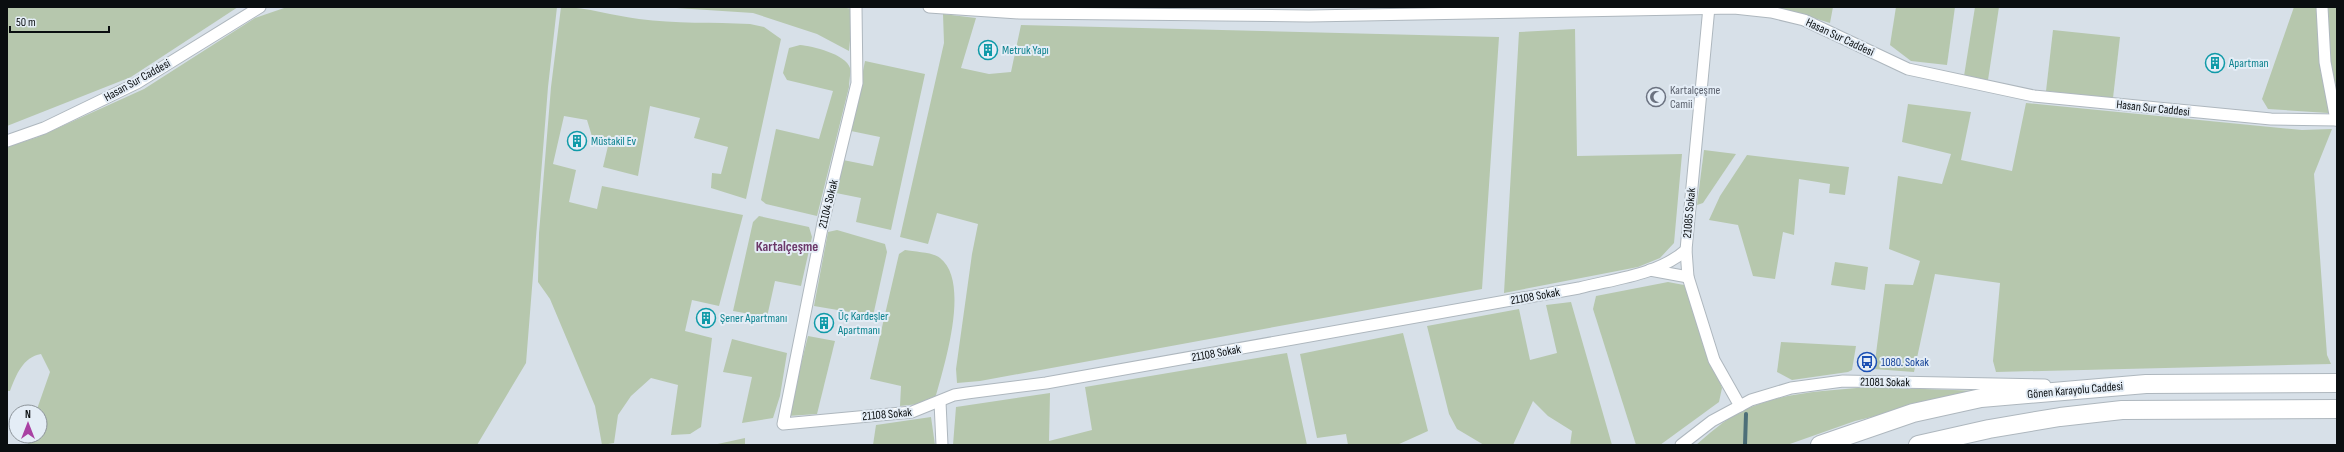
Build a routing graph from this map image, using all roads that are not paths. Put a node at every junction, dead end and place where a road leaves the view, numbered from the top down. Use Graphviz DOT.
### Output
graph roads {
  1 [pos="260,7"];
  2 [pos="856,7"];
  3 [pos="929,7"];
  4 [pos="2322,7"];
  5 [pos="1709,9"];
  6 [pos="2337,120"];
  7 [pos="7,141"];
  8 [pos="1686,250"];
  9 [pos="1649,270"];
  10 [pos="1688,277"];
  11 [pos="2337,383"];
  12 [pos="2105,386"];
  13 [pos="940,402"];
  14 [pos="1740,406"];
  15 [pos="2337,409"];
  16 [pos="783,424"];
  17 [pos="942,445"];
  18 [pos="1682,445"];
  19 [pos="1820,445"];
  20 [pos="1918,445"];
  1 -- 7 [label="street, Hasan Sur Caddesi"];
  2 -- 16 [label="street, 21104 Sokak"];
  3 -- 5 [label="street, Hasan Sur Caddesi"];
  4 -- 6 [label="street"];
  5 -- 6 [label="street, Hasan Sur Caddesi"];
  5 -- 8 [label="street, 21085 Sokak"];
  8 -- 9 [label="street, 21108 Sokak"];
  8 -- 10 [label="street, 21085 Sokak"];
  9 -- 10 [label="street, 21108 Sokak"];
  9 -- 13 [label="street, 21108 Sokak"];
  10 -- 14 [label="street, 21085 Sokak"];
  11 -- 12 [label="highway, Gönen Karayolu Caddesi"];
  12 -- 14 [label="street, 21081 Sokak"];
  12 -- 19 [label="highway, Gönen Karayolu Caddesi"];
  13 -- 16 [label="street, 21108 Sokak"];
  13 -- 17 [label="street"];
  14 -- 18 [label="street, 21081 Sokak"];
  15 -- 20 [label="highway, Gönen Karayolu Caddesi"];
}
